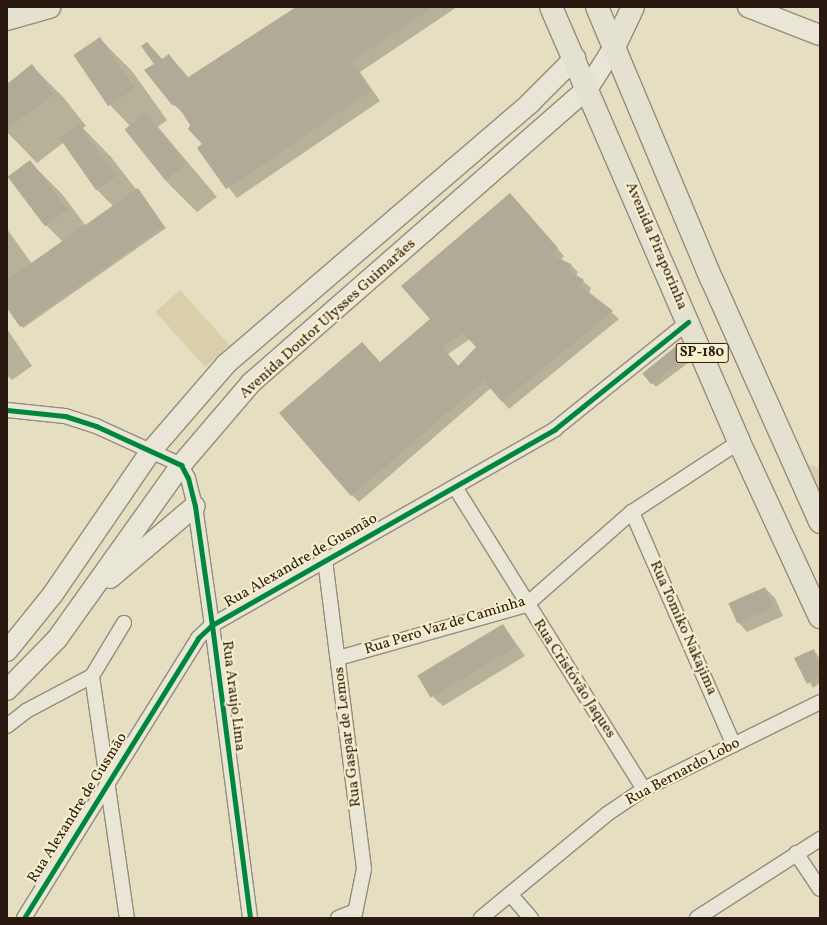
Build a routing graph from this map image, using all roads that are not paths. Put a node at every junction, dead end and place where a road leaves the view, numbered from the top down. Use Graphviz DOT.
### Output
graph roads {
  1 [pos="49,7"];
  2 [pos="551,7"];
  3 [pos="597,7"];
  4 [pos="633,7"];
  5 [pos="748,7"];
  6 [pos="7,19"];
  7 [pos="820,35"];
  8 [pos="614,47"];
  9 [pos="575,58"];
  10 [pos="588,88"];
  11 [pos="688,322"];
  12 [pos="7,410"];
  13 [pos="739,442"];
  14 [pos="151,451"];
  15 [pos="181,465"];
  16 [pos="455,487"];
  17 [pos="195,506"];
  18 [pos="632,512"];
  19 [pos="820,522"];
  20 [pos="325,560"];
  21 [pos="88,597"];
  22 [pos="526,605"];
  23 [pos="820,617"];
  24 [pos="124,623"];
  25 [pos="212,625"];
  26 [pos="7,651"];
  27 [pos="338,658"];
  28 [pos="92,676"];
  29 [pos="7,690"];
  30 [pos="820,702"];
  31 [pos="7,726"];
  32 [pos="734,744"];
  33 [pos="108,786"];
  34 [pos="644,789"];
  35 [pos="820,839"];
  36 [pos="796,853"];
  37 [pos="820,889"];
  38 [pos="510,894"];
  39 [pos="354,915"];
  40 [pos="703,916"];
  41 [pos="24,918"];
  42 [pos="127,918"];
  43 [pos="250,918"];
  44 [pos="338,918"];
  45 [pos="482,918"];
  46 [pos="531,918"];
  1 -- 6 [label="main road"];
  2 -- 9 [label="main road, Avenida Piraporinha / SP-180"];
  3 -- 8 [label="main road, SP-180"];
  4 -- 8 [label="main road"];
  5 -- 7 [label="main road"];
  8 -- 10 [label="main road, Avenida Doutor Ulysses Guimarães"];
  8 -- 19 [label="main road, SP-180"];
  9 -- 10 [label="main road, Avenida Piraporinha / SP-180"];
  9 -- 14 [label="main road, Avenida Doutor Ulysses Guimarães"];
  10 -- 11 [label="main road, Avenida Piraporinha / SP-180"];
  10 -- 15 [label="main road, Avenida Doutor Ulysses Guimarães"];
  11 -- 13 [label="main road, Avenida Piraporinha / SP-180"];
  11 -- 16 [label="street, Rua Alexandre de Gusmão"];
  12 -- 14 [label="street"];
  13 -- 18 [label="street, Rua Pero Vaz de Caminha"];
  13 -- 23 [label="main road, Avenida Piraporinha / SP-180"];
  14 -- 15 [label="street"];
  14 -- 26 [label="main road, Avenida Doutor Ulysses Guimarães"];
  15 -- 17 [label="street, Rua Araujo Lima"];
  15 -- 21 [label="main road, Avenida Doutor Ulysses Guimarães"];
  16 -- 20 [label="street, Rua Alexandre de Gusmão"];
  16 -- 22 [label="street, Rua Cristóvão Jaques"];
  17 -- 21 [label="main road"];
  17 -- 25 [label="street, Rua Araujo Lima"];
  18 -- 22 [label="street, Rua Pero Vaz de Caminha"];
  18 -- 32 [label="street, Rua Tomiko Nakajima"];
  20 -- 25 [label="street, Rua Alexandre de Gusmão"];
  20 -- 27 [label="street, Rua Gaspar de Lemos"];
  21 -- 29 [label="main road, Avenida Doutor Ulysses Guimarães"];
  22 -- 27 [label="street, Rua Pero Vaz de Caminha"];
  22 -- 34 [label="street, Rua Cristóvão Jaques"];
  24 -- 28 [label="street"];
  25 -- 33 [label="street, Rua Alexandre de Gusmão"];
  25 -- 43 [label="street, Rua Araujo Lima"];
  27 -- 39 [label="street, Rua Gaspar de Lemos"];
  28 -- 31 [label="street"];
  28 -- 33 [label="street"];
  30 -- 32 [label="street, Rua Bernardo Lobo"];
  32 -- 34 [label="street, Rua Bernardo Lobo"];
  33 -- 41 [label="street, Rua Alexandre de Gusmão"];
  33 -- 42 [label="street"];
  34 -- 38 [label="street, Rua Bernardo Lobo"];
  35 -- 36 [label="street"];
  36 -- 37 [label="street"];
  36 -- 40 [label="street"];
  38 -- 45 [label="street, Rua Bernardo Lobo"];
  38 -- 46 [label="street"];
  39 -- 44 [label="street, Rua Gaspar de Lemos"];
}
